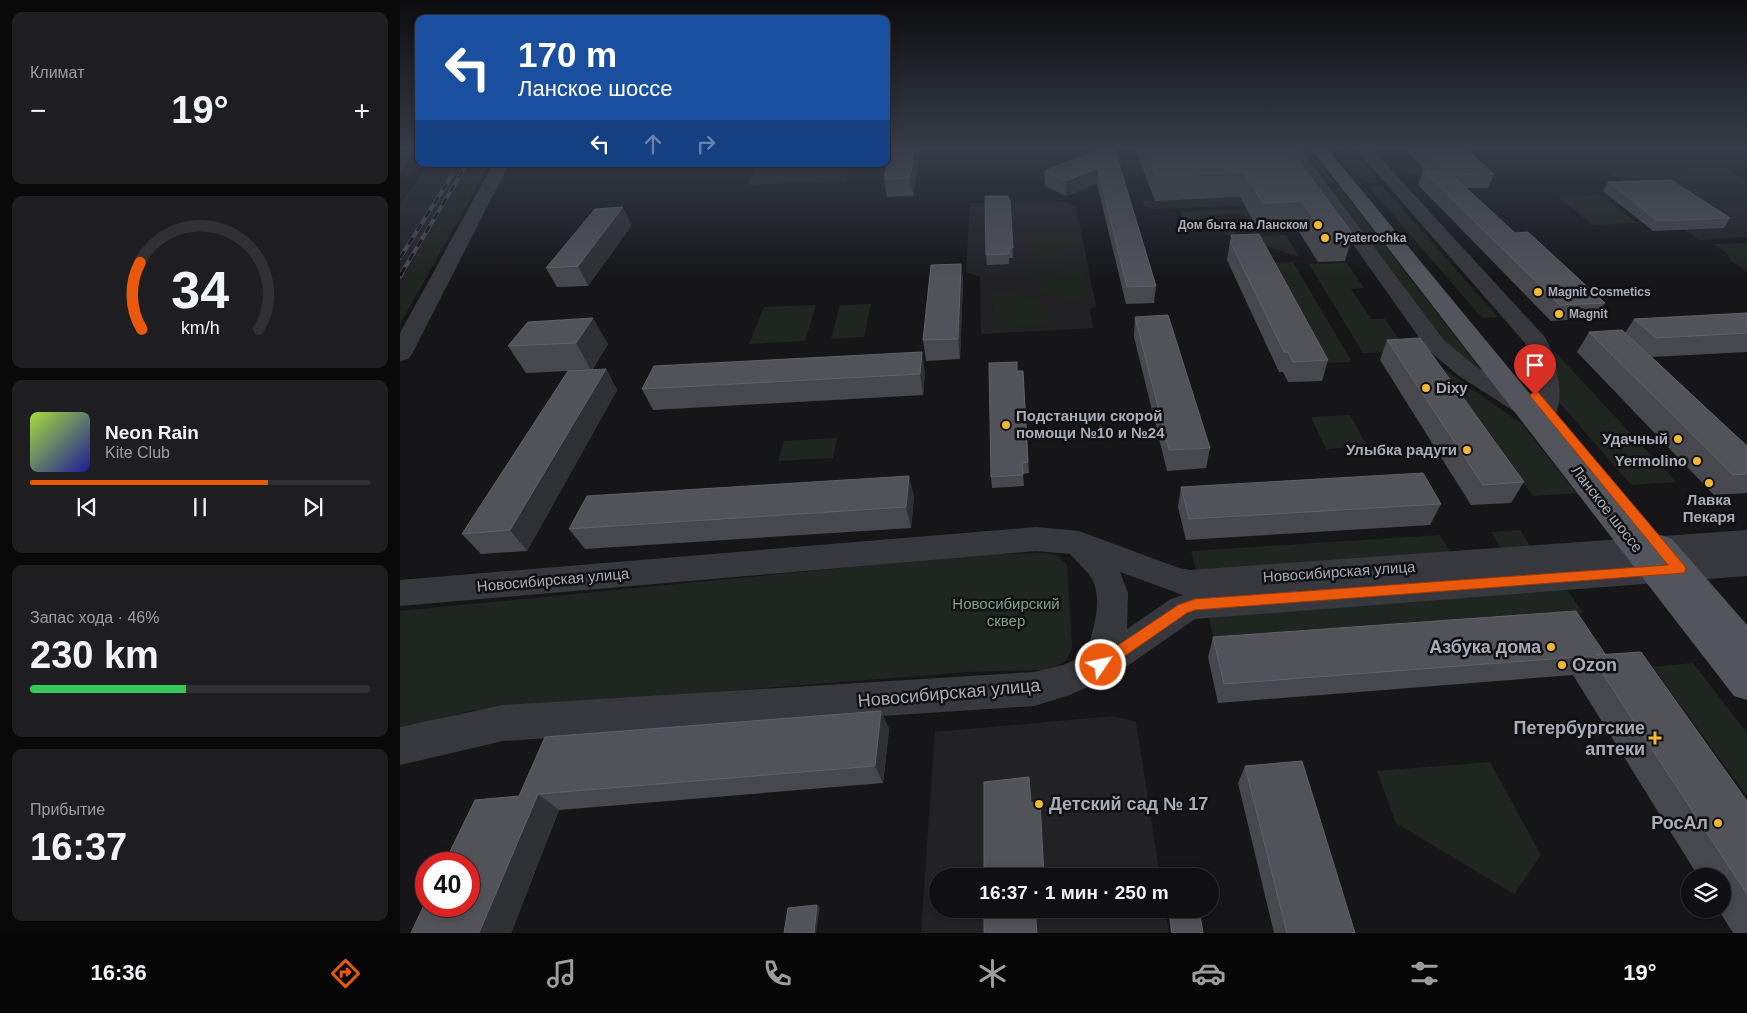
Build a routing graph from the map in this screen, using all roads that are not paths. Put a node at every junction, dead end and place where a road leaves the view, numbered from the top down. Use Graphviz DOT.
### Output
graph roads {
  1 [pos="487,191"];
  2 [pos="1324,191"];
  3 [pos="1354,191"];
  4 [pos="1364,191"];
  5 [pos="1400,191"];
  6 [pos="400,354"];
  7 [pos="1537,409"];
  8 [pos="1747,542"];
  9 [pos="1079,543"];
  10 [pos="1659,559"];
  11 [pos="1747,564"];
  12 [pos="400,593"];
  13 [pos="1747,650"];
  14 [pos="1101,665"];
  15 [pos="1747,684"];
  16 [pos="400,746"];
  1 -- 6 [label="street"];
  2 -- 7 [label="street"];
  3 -- 7 [label="main road, Ланское шоссе"];
  4 -- 7 [label="main road, Ланское шоссе"];
  5 -- 7 [label="street"];
  7 -- 10 [label="main road, Ланское шоссе"];
  8 -- 10 [label="street, Новосибирская улица"];
  9 -- 10 [label="street, Новосибирская улица"];
  9 -- 12 [label="street, Новосибирская улица"];
  9 -- 14 [label="street"];
  10 -- 11 [label="street, Новосибирская улица"];
  10 -- 13 [label="main road, Ланское шоссе"];
  10 -- 14 [label="street, Новосибирская улица"];
  10 -- 15 [label="main road, Ланское шоссе"];
  14 -- 16 [label="street, Новосибирская улица"];
}
